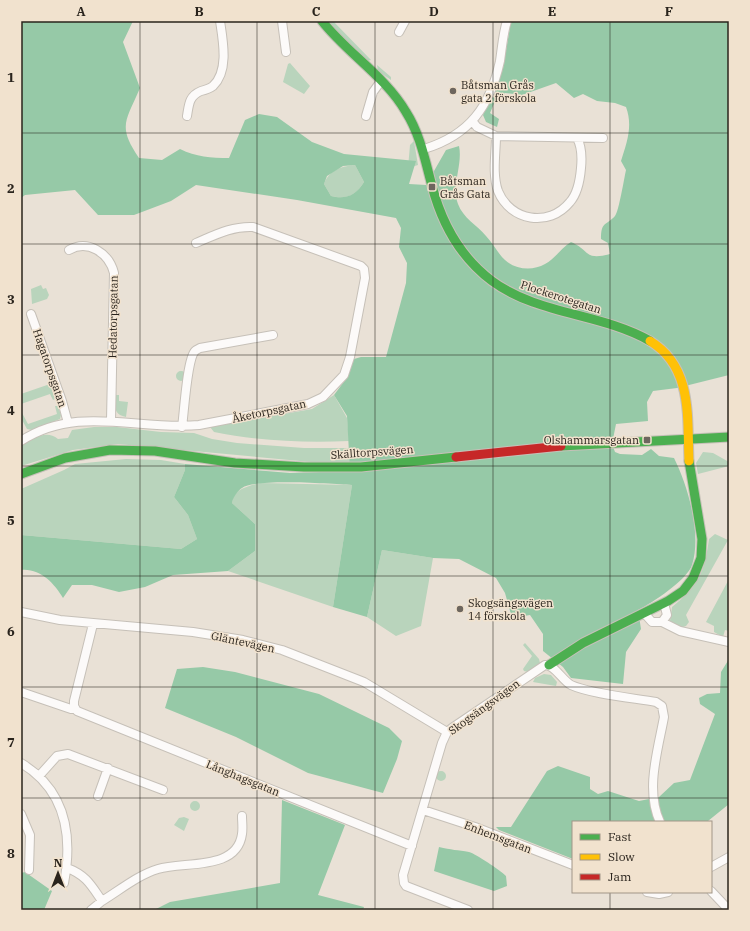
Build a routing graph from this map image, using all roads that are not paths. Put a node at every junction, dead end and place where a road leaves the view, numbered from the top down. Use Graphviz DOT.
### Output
graph roads {
  1 [pos="220,21"];
  2 [pos="282,21"];
  3 [pos="322,21"];
  4 [pos="405,21"];
  5 [pos="507,21"];
  6 [pos="399,32"];
  7 [pos="286,52"];
  8 [pos="381,81"];
  9 [pos="187,116"];
  10 [pos="366,116"];
  11 [pos="473,122"];
  12 [pos="496,136"];
  13 [pos="577,138"];
  14 [pos="603,138"];
  15 [pos="424,149"];
  16 [pos="196,243"];
  17 [pos="69,250"];
  18 [pos="31,314"];
  19 [pos="273,335"];
  20 [pos="111,420"];
  21 [pos="68,423"];
  22 [pos="182,427"];
  23 [pos="729,437"];
  24 [pos="688,440"];
  25 [pos="21,441"];
  26 [pos="21,474"];
  27 [pos="664,603"];
  28 [pos="21,612"];
  29 [pos="644,613"];
  30 [pos="662,622"];
  31 [pos="93,624"];
  32 [pos="729,642"];
  33 [pos="549,666"];
  34 [pos="21,692"];
  35 [pos="75,709"];
  36 [pos="447,732"];
  37 [pos="21,763"];
  38 [pos="108,768"];
  39 [pos="39,776"];
  40 [pos="164,790"];
  41 [pos="98,796"];
  42 [pos="422,810"];
  43 [pos="21,814"];
  44 [pos="242,816"];
  45 [pos="660,821"];
  46 [pos="412,846"];
  47 [pos="729,857"];
  48 [pos="572,865"];
  49 [pos="712,866"];
  50 [pos="67,868"];
  51 [pos="29,870"];
  52 [pos="64,883"];
  53 [pos="712,892"];
  54 [pos="653,893"];
  55 [pos="664,893"];
  56 [pos="102,901"];
  57 [pos="90,910"];
  58 [pos="468,910"];
  59 [pos="728,910"];
  1 -- 9 [label="street"];
  2 -- 7 [label="street"];
  3 -- 8 [label="street, Plockerotegatan"];
  4 -- 6 [label="street"];
  5 -- 11 [label="street"];
  8 -- 10 [label="street"];
  8 -- 15 [label="street, Plockerotegatan"];
  11 -- 12 [label="street"];
  11 -- 15 [label="street"];
  12 -- 13 [label="street"];
  12 -- 13 [label="street"];
  13 -- 14 [label="street"];
  15 -- 24 [label="street, Plockerotegatan"];
  16 -- 22 [label="street, Åketorpsgatan"];
  17 -- 20 [label="street, Hedatorpsgatan"];
  18 -- 21 [label="street, Hagatorpsgatan"];
  19 -- 22 [label="street"];
  20 -- 21 [label="street, Åketorpsgatan"];
  20 -- 22 [label="street, Åketorpsgatan"];
  21 -- 25 [label="street, Åketorpsgatan"];
  23 -- 24 [label="street, Skälltorpsvägen"];
  24 -- 26 [label="street, Skälltorpsvägen"];
  24 -- 27 [label="street"];
  27 -- 29 [label="street"];
  27 -- 30 [label="street"];
  28 -- 31 [label="street, Gläntevägen"];
  29 -- 30 [label="street"];
  29 -- 33 [label="street"];
  30 -- 32 [label="street"];
  31 -- 35 [label="street"];
  31 -- 36 [label="street, Gläntevägen"];
  33 -- 36 [label="street, Skogsängsvägen"];
  33 -- 45 [label="street"];
  34 -- 35 [label="street, Långhagsgatan"];
  35 -- 46 [label="street, Långhagsgatan"];
  36 -- 42 [label="street, Skogsängsvägen"];
  37 -- 39 [label="street"];
  38 -- 39 [label="street"];
  38 -- 40 [label="street"];
  38 -- 41 [label="street"];
  39 -- 50 [label="street"];
  42 -- 46 [label="street, Skogsängsvägen"];
  42 -- 48 [label="street, Enhemsgatan"];
  43 -- 51 [label="street"];
  44 -- 56 [label="street"];
  46 -- 58 [label="street, Skogsängsvägen"];
  47 -- 49 [label="street"];
  50 -- 52 [label="street"];
  50 -- 56 [label="street"];
  53 -- 59 [label="street"];
  54 -- 55 [label="street"];
  56 -- 57 [label="street"];
}
